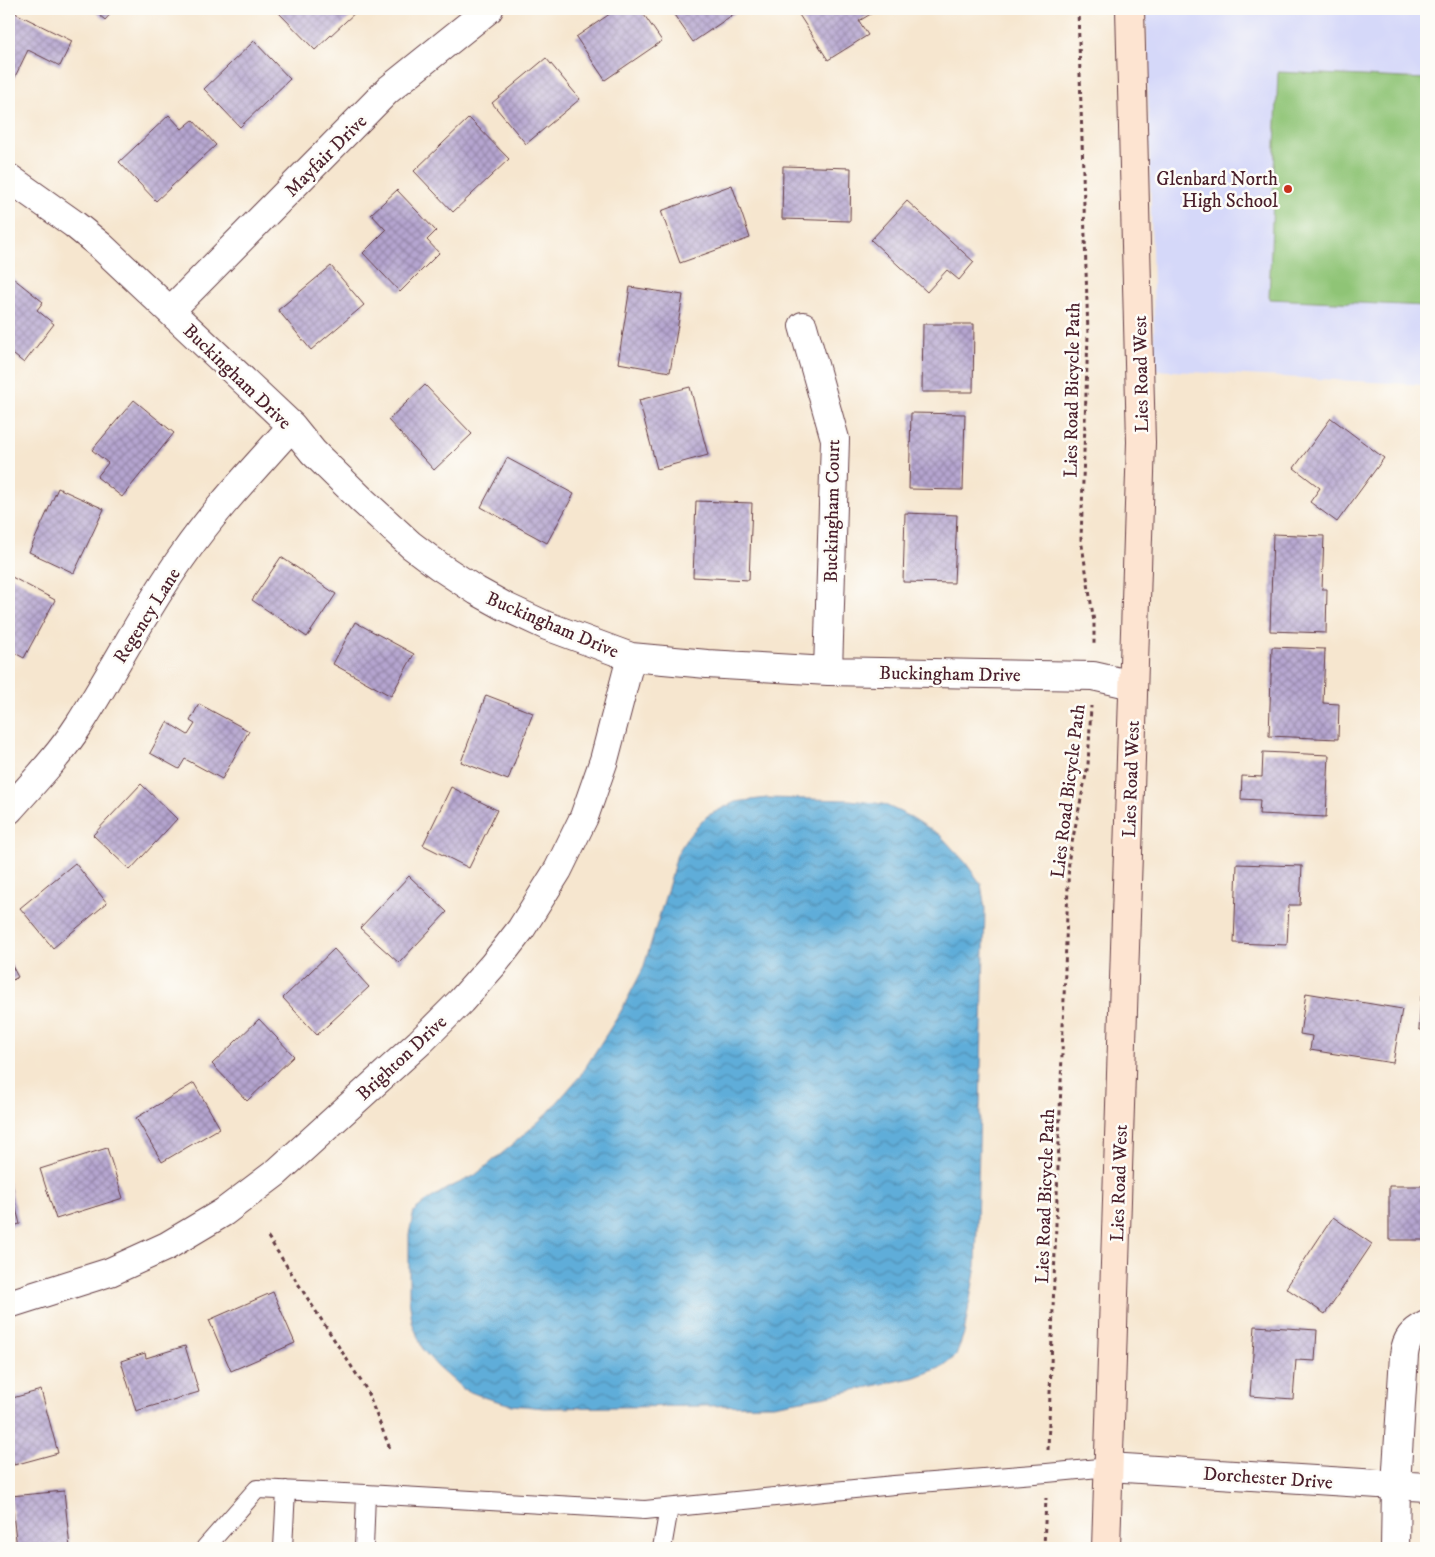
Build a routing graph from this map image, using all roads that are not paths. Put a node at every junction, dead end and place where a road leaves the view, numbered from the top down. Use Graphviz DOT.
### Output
graph roads {
  1 [pos="489,9"];
  2 [pos="1130,9"];
  3 [pos="9,178"];
  4 [pos="170,311"];
  5 [pos="803,326"];
  6 [pos="292,426"];
  7 [pos="631,657"];
  8 [pos="828,671"];
  9 [pos="1133,685"];
  10 [pos="9,810"];
  11 [pos="9,1304"];
  12 [pos="1426,1325"];
  13 [pos="1109,1467"];
  14 [pos="1396,1485"];
  15 [pos="1426,1487"];
  16 [pos="286,1490"];
  17 [pos="366,1494"];
  18 [pos="669,1508"];
  19 [pos="205,1548"];
  20 [pos="283,1548"];
  21 [pos="364,1548"];
  22 [pos="662,1548"];
  23 [pos="1106,1548"];
  24 [pos="1395,1548"];
  1 -- 4 [label="street, Mayfair Drive"];
  2 -- 9 [label="street, Lies Road West"];
  3 -- 4 [label="street, Buckingham Drive"];
  4 -- 6 [label="street, Buckingham Drive"];
  5 -- 8 [label="street, Buckingham Court"];
  6 -- 7 [label="street, Buckingham Drive"];
  6 -- 10 [label="street, Regency Lane"];
  7 -- 8 [label="street, Buckingham Drive"];
  7 -- 11 [label="street, Brighton Drive"];
  8 -- 9 [label="street, Buckingham Drive"];
  9 -- 13 [label="street, Lies Road West"];
  12 -- 14 [label="street"];
  13 -- 14 [label="street, Dorchester Drive"];
  13 -- 18 [label="lane"];
  13 -- 23 [label="street, Lies Road West"];
  14 -- 15 [label="street, Dorchester Drive"];
  14 -- 24 [label="street"];
  16 -- 17 [label="lane"];
  16 -- 19 [label="lane"];
  16 -- 20 [label="lane"];
  17 -- 18 [label="lane"];
  17 -- 21 [label="lane"];
  18 -- 22 [label="lane"];
}
